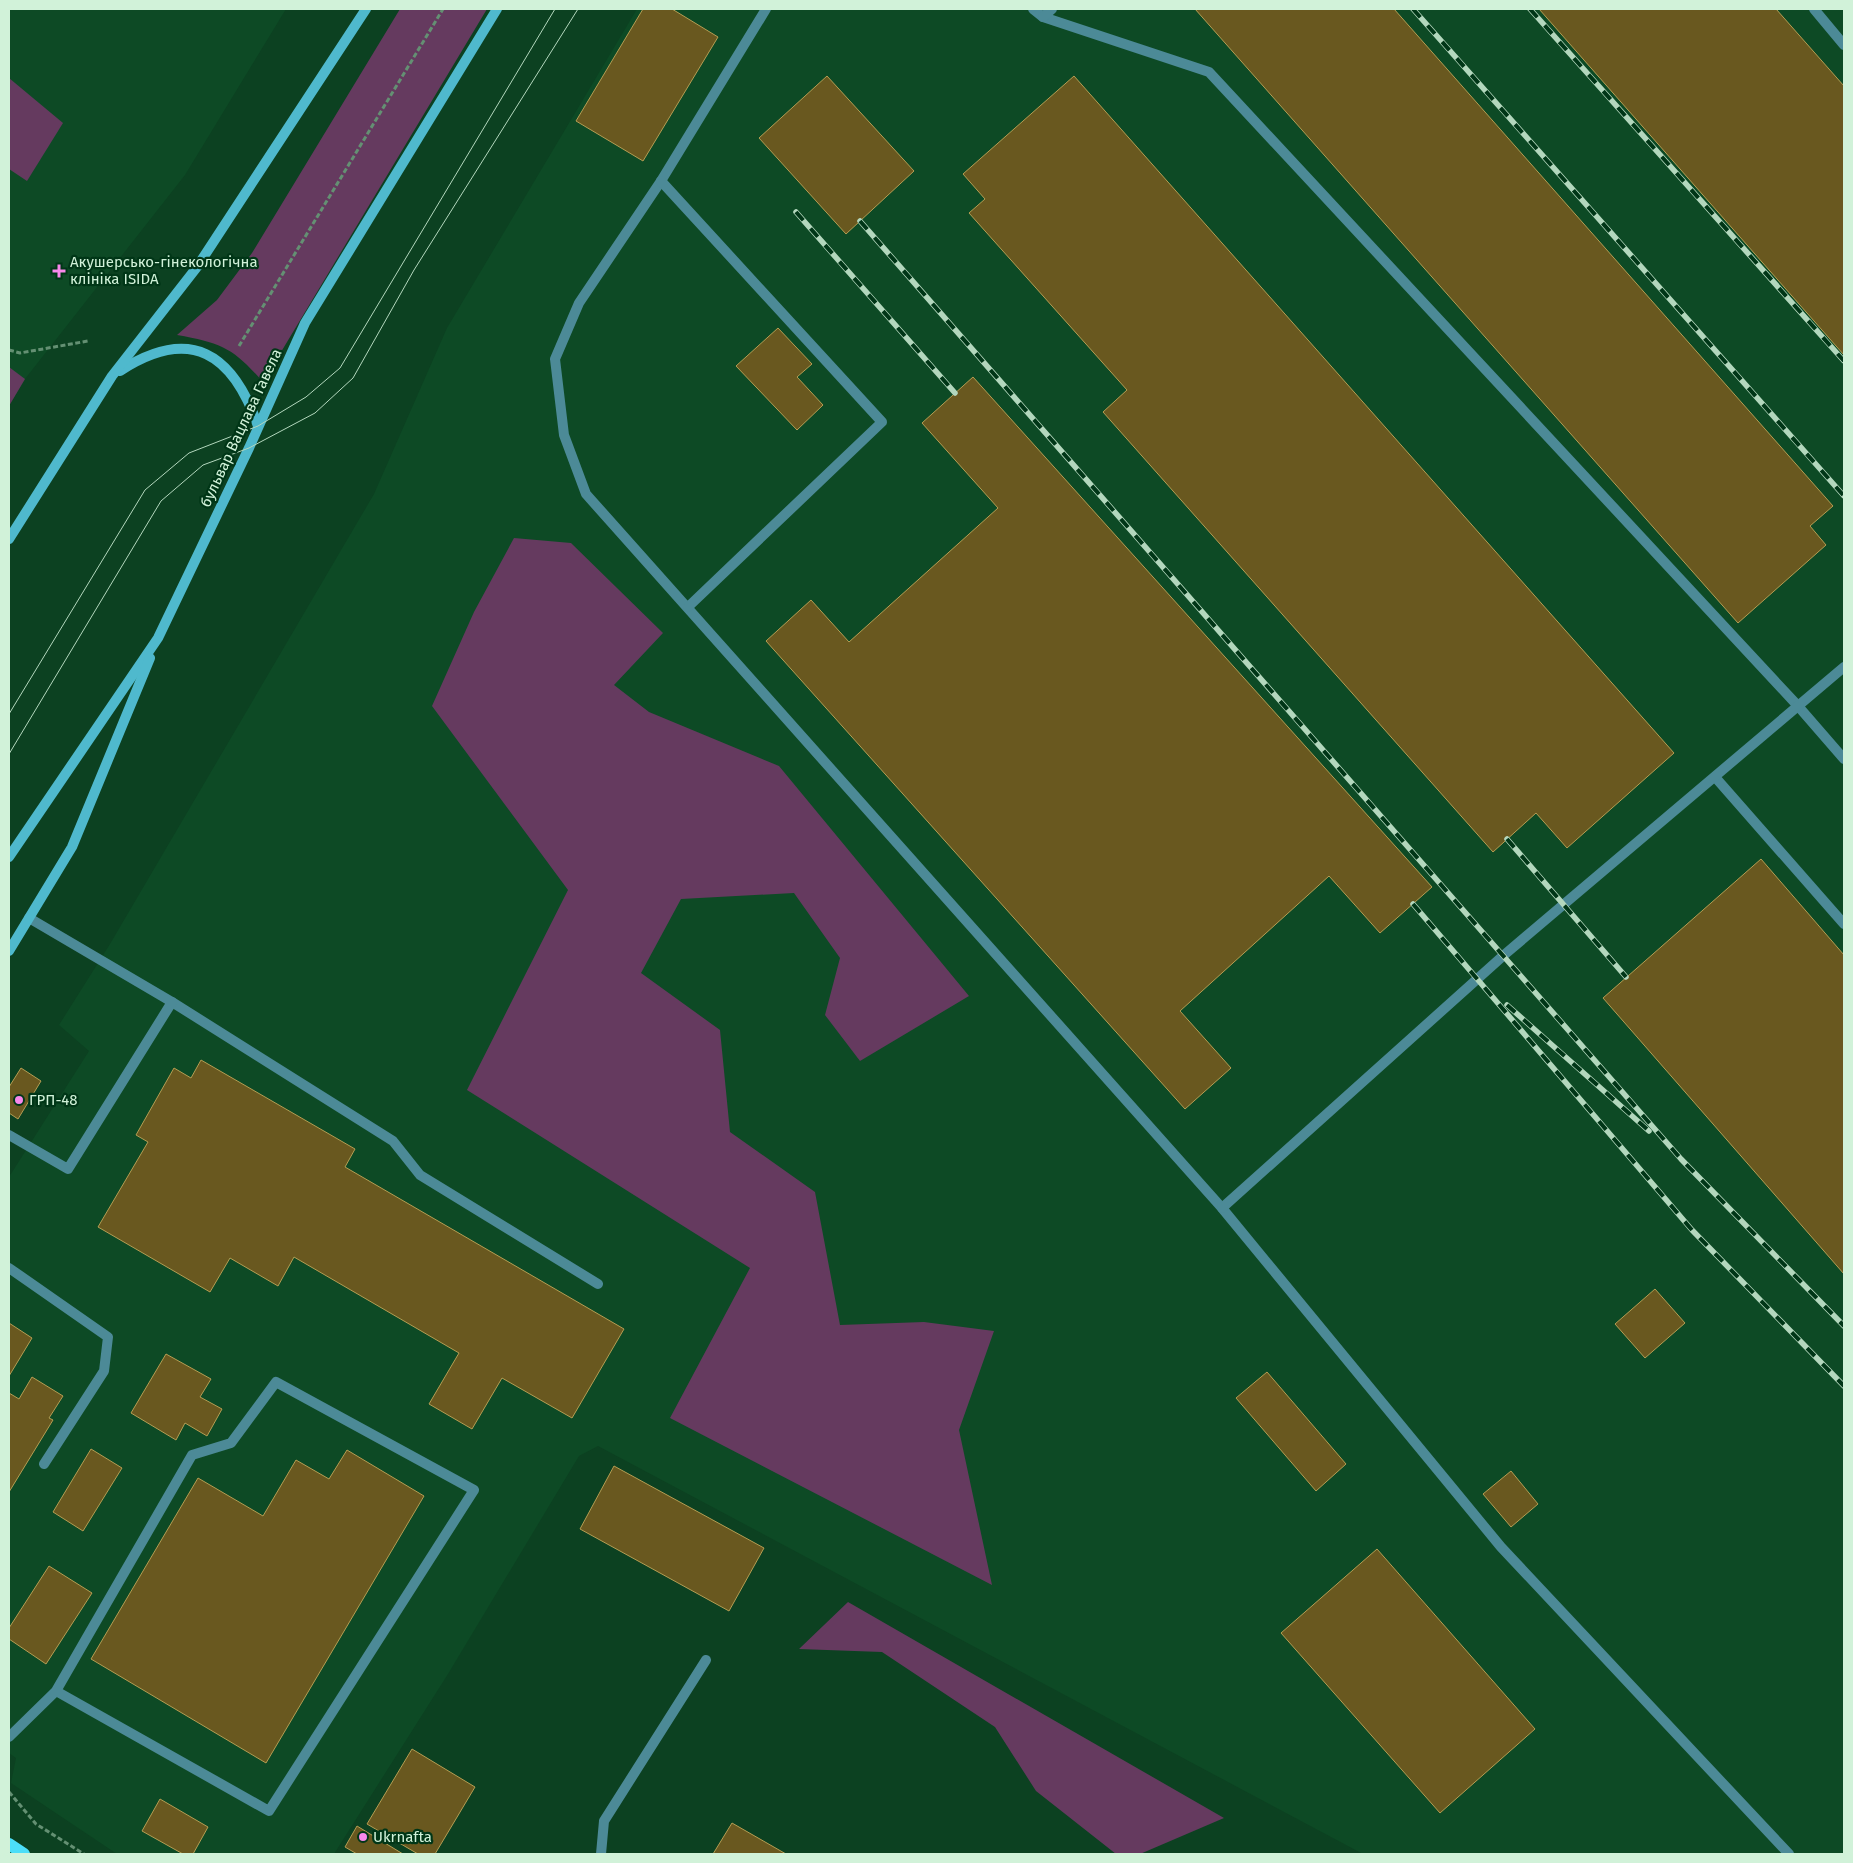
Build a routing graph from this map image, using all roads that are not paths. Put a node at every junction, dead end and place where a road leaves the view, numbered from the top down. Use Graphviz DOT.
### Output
graph roads {
  1 [pos="366,9"];
  2 [pos="497,9"];
  3 [pos="766,9"];
  4 [pos="1033,9"];
  5 [pos="1052,9"];
  6 [pos="1814,9"];
  7 [pos="1042,17"];
  8 [pos="1844,45"];
  9 [pos="661,181"];
  10 [pos="112,376"];
  11 [pos="258,426"];
  12 [pos="9,539"];
  13 [pos="688,607"];
  14 [pos="158,638"];
  15 [pos="1844,667"];
  16 [pos="1798,706"];
  17 [pos="1844,759"];
  18 [pos="1715,777"];
  19 [pos="9,857"];
  20 [pos="29,918"];
  21 [pos="1844,924"];
  22 [pos="9,951"];
  23 [pos="172,1002"];
  24 [pos="9,1135"];
  25 [pos="1222,1208"];
  26 [pos="9,1268"];
  27 [pos="598,1284"];
  28 [pos="44,1464"];
  29 [pos="706,1660"];
  30 [pos="56,1692"];
  31 [pos="9,1737"];
  32 [pos="9,1844"];
  33 [pos="24,1854"];
  34 [pos="601,1854"];
  35 [pos="1789,1854"];
  1 -- 10 [label="main road"];
  2 -- 11 [label="main road, бульвар Вацлава Гавела"];
  3 -- 9 [label="lane"];
  4 -- 7 [label="lane"];
  5 -- 7 [label="lane"];
  6 -- 8 [label="lane"];
  7 -- 16 [label="lane"];
  9 -- 13 [label="lane"];
  9 -- 13 [label="lane"];
  10 -- 11 [label="main road"];
  10 -- 12 [label="main road"];
  11 -- 14 [label="main road, бульвар Вацлава Гавела"];
  13 -- 25 [label="lane"];
  14 -- 19 [label="main road, бульвар Вацлава Гавела"];
  14 -- 20 [label="main road"];
  15 -- 16 [label="lane"];
  16 -- 17 [label="lane"];
  16 -- 18 [label="lane"];
  18 -- 21 [label="lane"];
  18 -- 25 [label="lane"];
  20 -- 22 [label="main road"];
  20 -- 23 [label="lane"];
  23 -- 24 [label="lane"];
  23 -- 27 [label="lane"];
  25 -- 35 [label="lane"];
  26 -- 28 [label="lane"];
  29 -- 34 [label="lane"];
  30 -- 30 [label="lane"];
  30 -- 31 [label="lane"];
  32 -- 33 [label="main road"];
}
